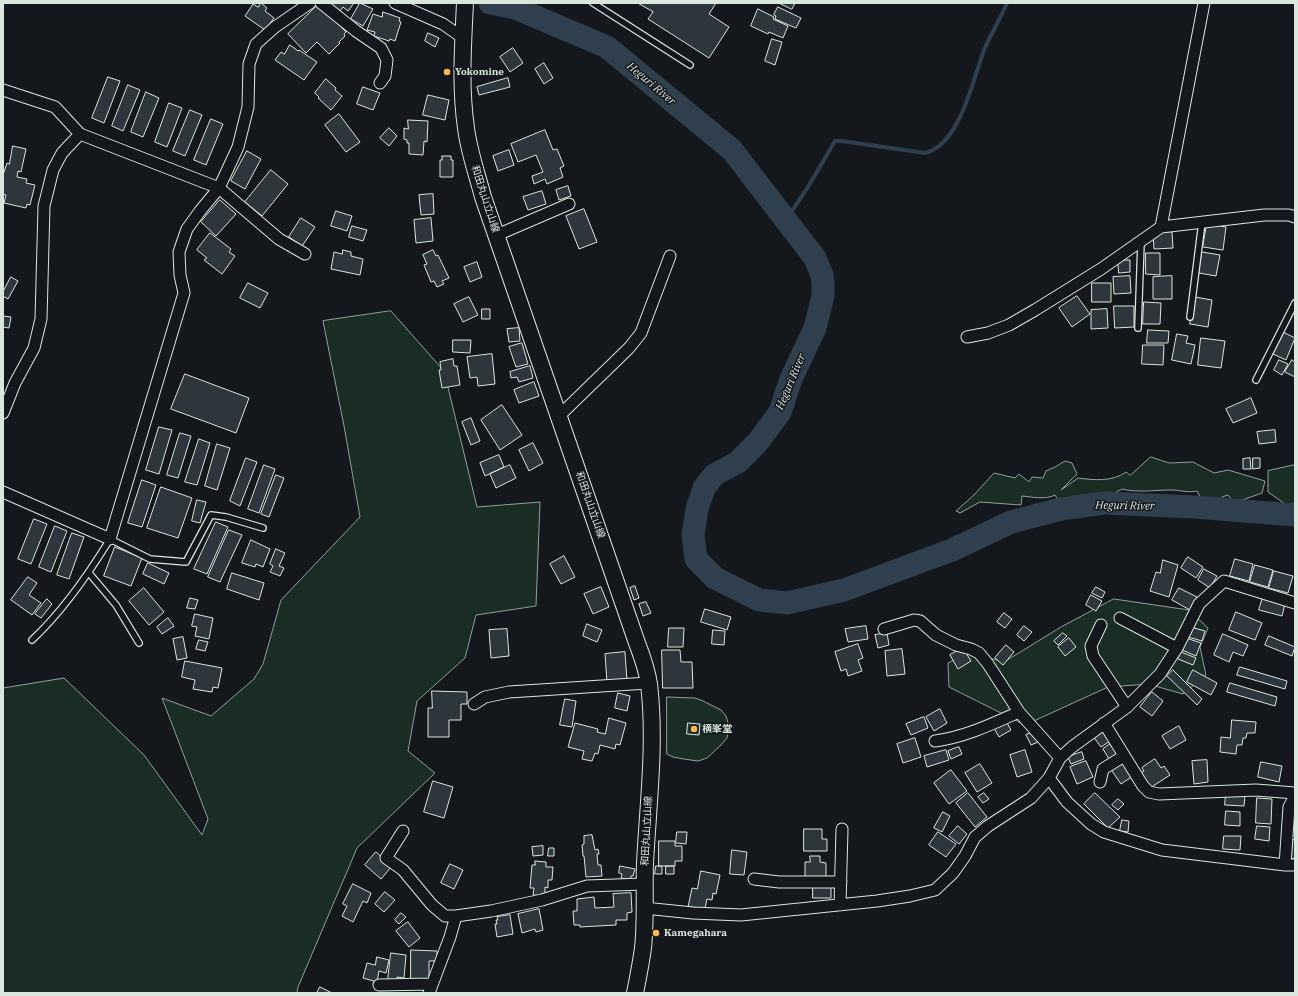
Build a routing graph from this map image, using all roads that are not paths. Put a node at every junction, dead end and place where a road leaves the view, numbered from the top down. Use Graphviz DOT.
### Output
graph roads {
  1 [pos="310,3"];
  2 [pos="321,3"];
  3 [pos="395,3"];
  4 [pos="465,3"];
  5 [pos="593,3"];
  6 [pos="1204,3"];
  7 [pos="464,32"];
  8 [pos="690,64"];
  9 [pos="380,83"];
  10 [pos="3,90"];
  11 [pos="80,134"];
  12 [pos="219,188"];
  13 [pos="569,204"];
  14 [pos="1295,217"];
  15 [pos="1202,221"];
  16 [pos="1161,227"];
  17 [pos="497,235"];
  18 [pos="1141,241"];
  19 [pos="305,254"];
  20 [pos="670,256"];
  21 [pos="1295,303"];
  22 [pos="1190,317"];
  23 [pos="1138,328"];
  24 [pos="967,337"];
  25 [pos="1256,380"];
  26 [pos="3,413"];
  27 [pos="559,416"];
  28 [pos="3,492"];
  29 [pos="263,528"];
  30 [pos="110,539"];
  31 [pos="89,573"];
  32 [pos="1295,602"];
  33 [pos="1120,618"];
  34 [pos="1101,625"];
  35 [pos="884,629"];
  36 [pos="32,640"];
  37 [pos="139,642"];
  38 [pos="1177,648"];
  39 [pos="648,683"];
  40 [pos="474,704"];
  41 [pos="1127,706"];
  42 [pos="1019,712"];
  43 [pos="1104,724"];
  44 [pos="935,741"];
  45 [pos="1124,756"];
  46 [pos="1060,758"];
  47 [pos="1049,778"];
  48 [pos="1100,782"];
  49 [pos="1295,794"];
  50 [pos="842,829"];
  51 [pos="402,832"];
  52 [pos="1290,865"];
  53 [pos="754,879"];
  54 [pos="841,882"];
  55 [pos="644,884"];
  56 [pos="840,905"];
  57 [pos="644,908"];
  58 [pos="456,916"];
  59 [pos="379,985"];
  60 [pos="430,988"];
  61 [pos="635,993"];
  1 -- 12 [label="street"];
  2 -- 9 [label="street"];
  3 -- 7 [label="street"];
  4 -- 7 [label="main road, 和田丸山立山線"];
  5 -- 8 [label="lane"];
  6 -- 16 [label="street"];
  7 -- 17 [label="main road, 和田丸山立山線"];
  10 -- 11 [label="street"];
  11 -- 12 [label="street"];
  11 -- 26 [label="street"];
  12 -- 19 [label="street"];
  12 -- 30 [label="street"];
  13 -- 17 [label="street"];
  14 -- 15 [label="street"];
  15 -- 16 [label="street"];
  15 -- 22 [label="lane"];
  16 -- 18 [label="street"];
  17 -- 27 [label="main road, 和田丸山立山線"];
  18 -- 23 [label="lane"];
  18 -- 24 [label="street"];
  20 -- 27 [label="street"];
  21 -- 25 [label="lane"];
  27 -- 39 [label="main road, 和田丸山立山線"];
  28 -- 30 [label="street"];
  29 -- 30 [label="lane"];
  30 -- 31 [label="lane"];
  31 -- 36 [label="lane"];
  31 -- 37 [label="lane"];
  32 -- 38 [label="street"];
  33 -- 38 [label="street"];
  34 -- 41 [label="street"];
  35 -- 42 [label="street"];
  38 -- 41 [label="street"];
  39 -- 40 [label="street"];
  39 -- 55 [label="main road, 和田丸山立山線"];
  41 -- 43 [label="street"];
  42 -- 44 [label="street"];
  42 -- 46 [label="street"];
  43 -- 45 [label="street"];
  43 -- 46 [label="street"];
  45 -- 48 [label="street"];
  45 -- 49 [label="street"];
  46 -- 47 [label="street"];
  47 -- 52 [label="street"];
  47 -- 56 [label="street"];
  49 -- 52 [label="street"];
  50 -- 54 [label="street"];
  51 -- 58 [label="street"];
  53 -- 54 [label="street"];
  54 -- 56 [label="street"];
  55 -- 57 [label="main road, 和田丸山立山線"];
  55 -- 58 [label="street"];
  56 -- 57 [label="street"];
  57 -- 61 [label="main road, 和田丸山立山線"];
  58 -- 60 [label="street"];
  59 -- 60 [label="street"];
}
